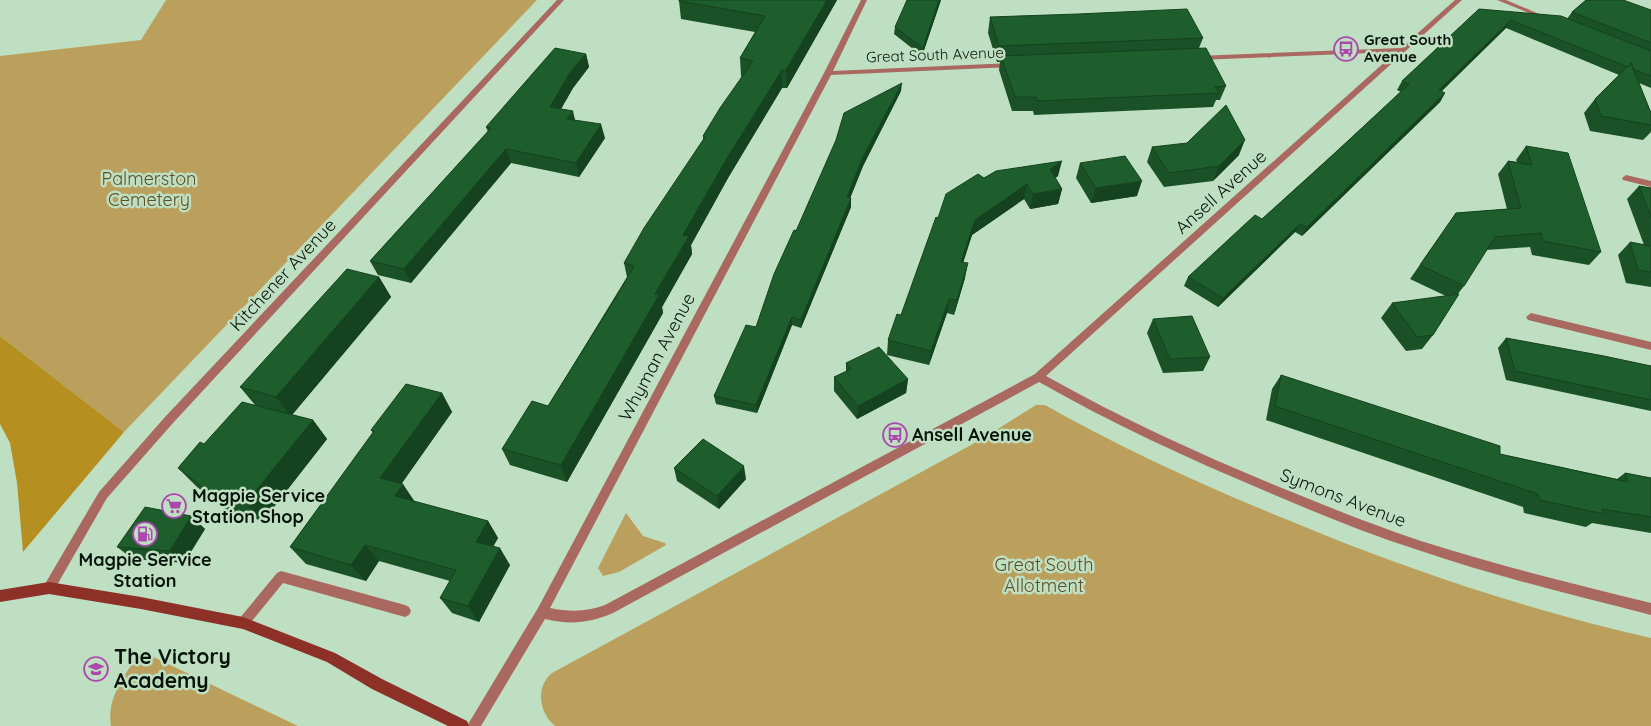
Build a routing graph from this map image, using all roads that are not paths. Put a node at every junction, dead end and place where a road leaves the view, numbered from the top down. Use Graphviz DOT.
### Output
graph roads {
  1 [pos="561,0"];
  2 [pos="864,0"];
  3 [pos="1459,0"];
  4 [pos="1500,0"];
  5 [pos="1552,20"];
  6 [pos="1402,50"];
  7 [pos="1195,58"];
  8 [pos="1016,65"];
  9 [pos="828,73"];
  10 [pos="1626,178"];
  11 [pos="1651,184"];
  12 [pos="1531,317"];
  13 [pos="1651,346"];
  14 [pos="1039,377"];
  15 [pos="49,588"];
  16 [pos="0,596"];
  17 [pos="1651,608"];
  18 [pos="405,610"];
  19 [pos="542,612"];
  20 [pos="243,623"];
  21 [pos="462,726"];
  22 [pos="474,726"];
  1 -- 15 [label="street, Kitchener Avenue"];
  2 -- 9 [label="street, Whyman Avenue"];
  3 -- 6 [label="street, Ansell Avenue"];
  4 -- 5 [label="street"];
  6 -- 7 [label="street"];
  6 -- 14 [label="street, Ansell Avenue"];
  8 -- 9 [label="street, Great South Avenue"];
  9 -- 19 [label="street, Whyman Avenue"];
  10 -- 11 [label="street"];
  12 -- 13 [label="street"];
  14 -- 17 [label="street, Symons Avenue"];
  14 -- 19 [label="street, Ansell Avenue"];
  15 -- 16 [label="street"];
  15 -- 20 [label="street"];
  18 -- 20 [label="street"];
  19 -- 22 [label="street, Whyman Avenue"];
  20 -- 21 [label="street"];
}
